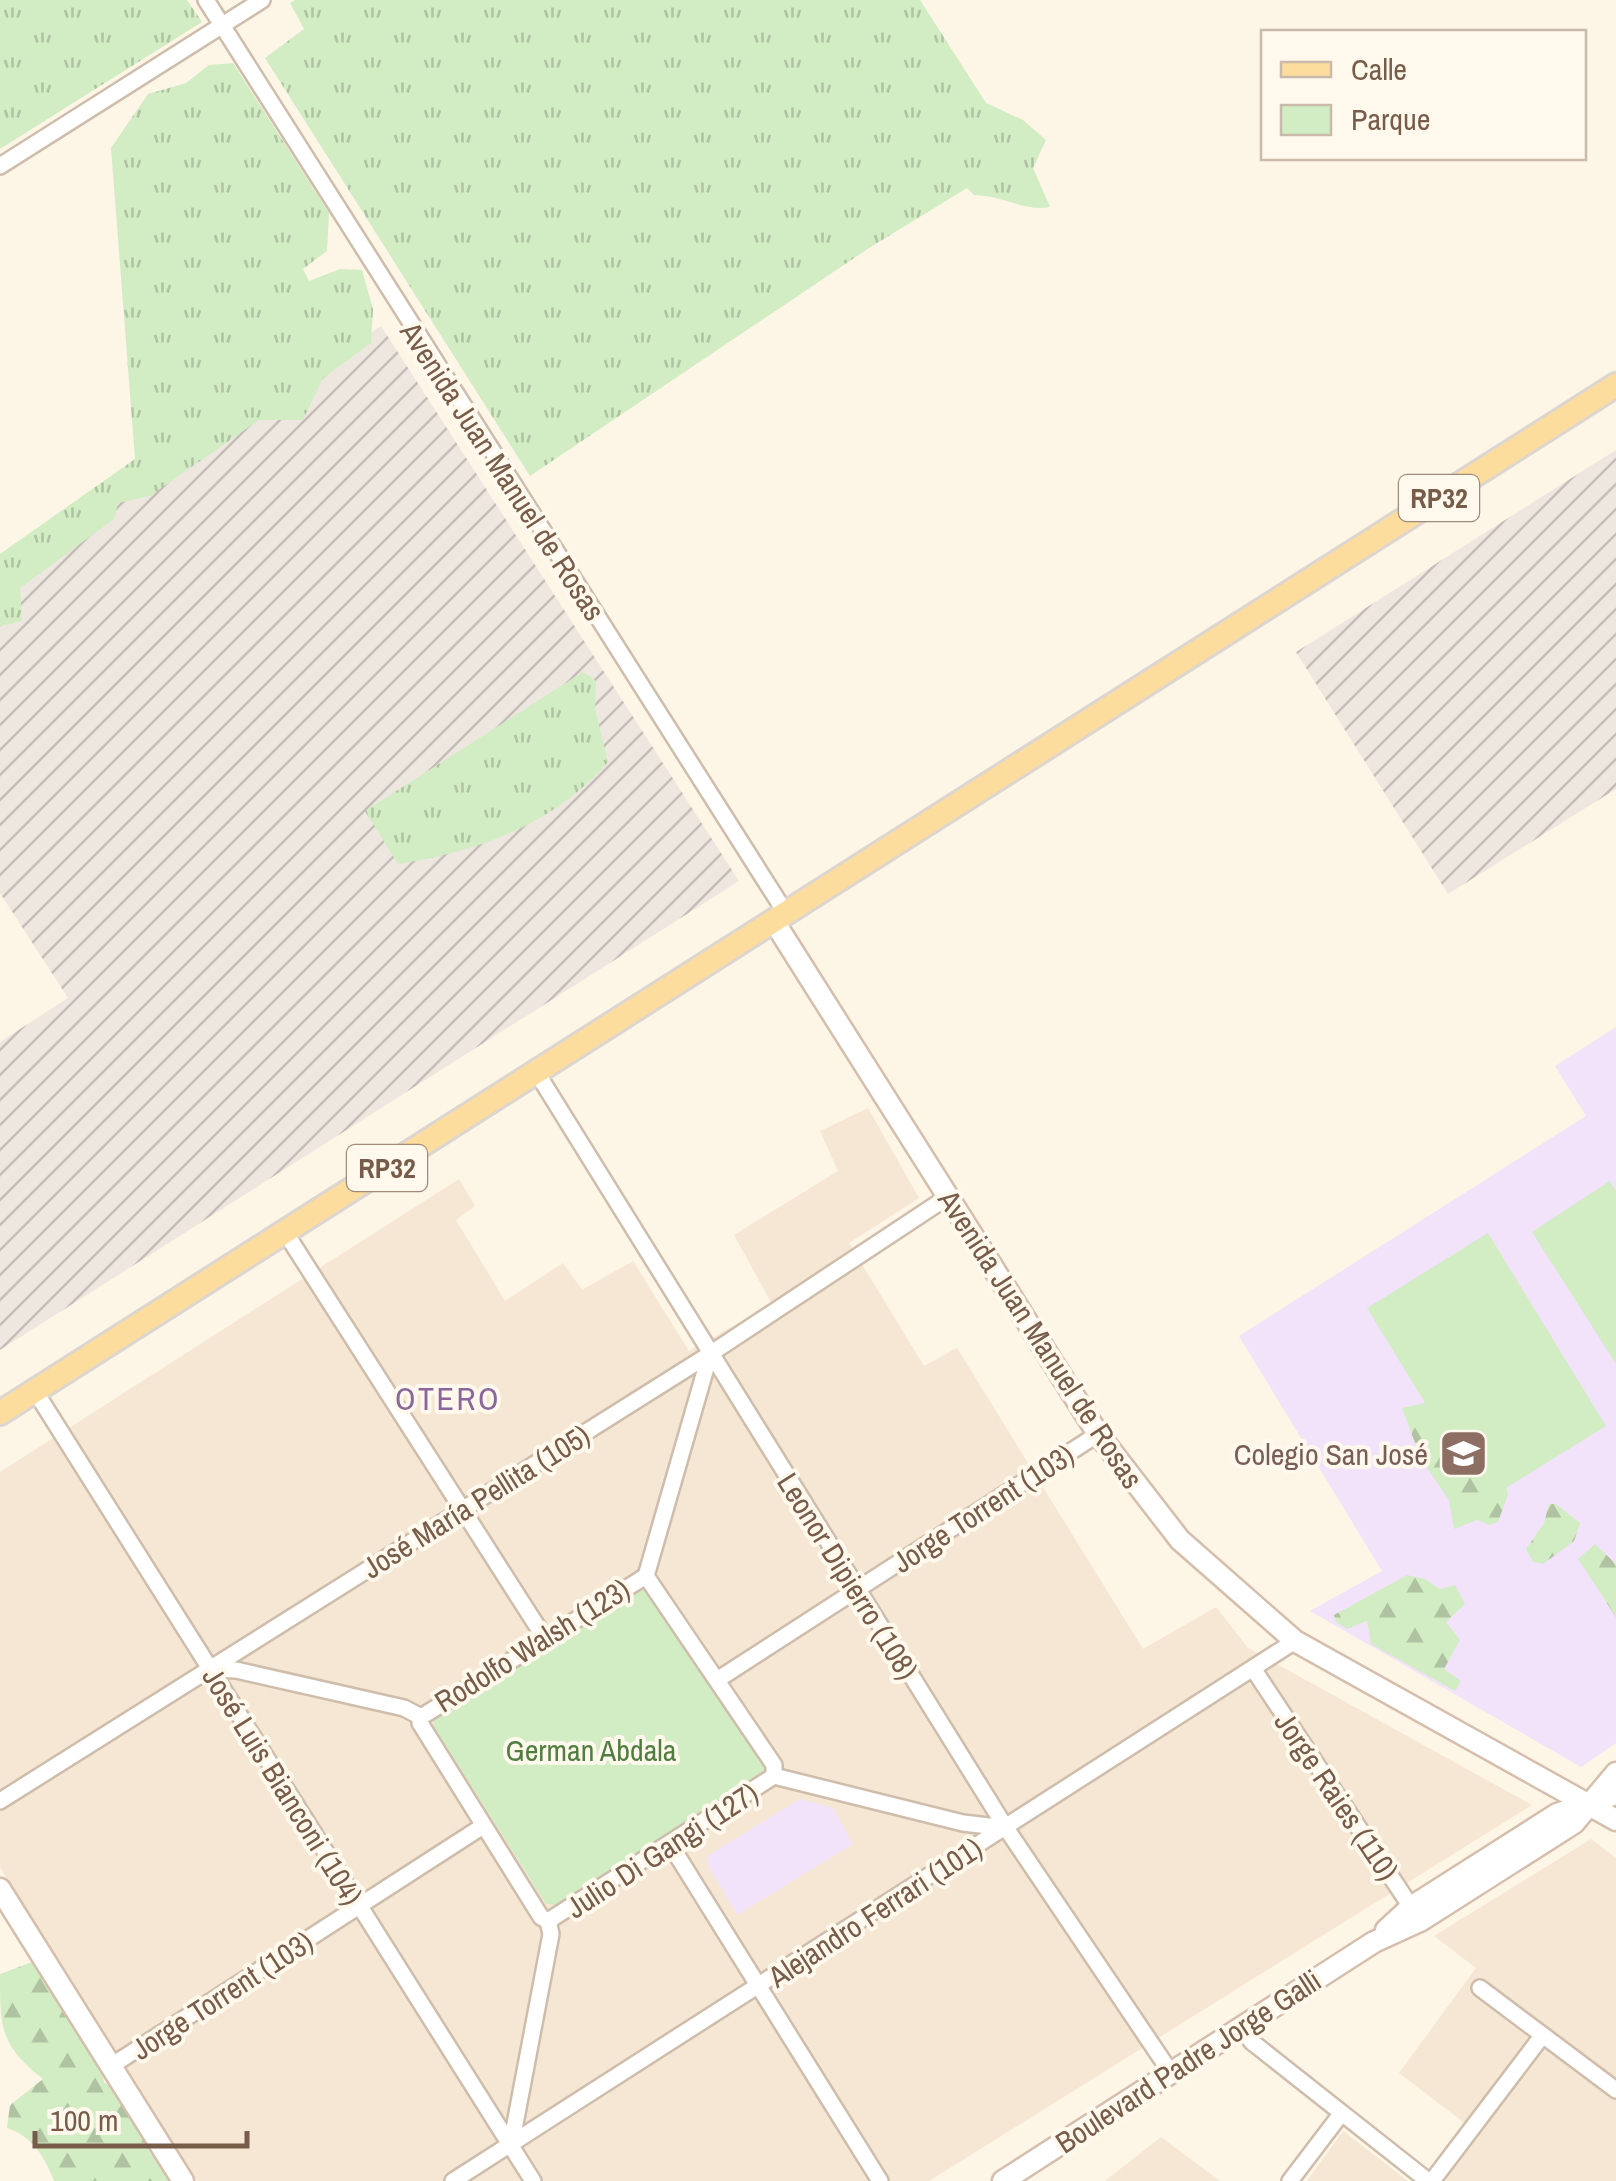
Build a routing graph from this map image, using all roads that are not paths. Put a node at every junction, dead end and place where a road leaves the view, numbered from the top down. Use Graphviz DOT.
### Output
graph roads {
  1 [pos="206,0"];
  2 [pos="262,0"];
  3 [pos="222,25"];
  4 [pos="0,166"];
  5 [pos="1616,385"];
  6 [pos="781,919"];
  7 [pos="537,1073"];
  8 [pos="949,1196"];
  9 [pos="285,1232"];
  10 [pos="710,1354"];
  11 [pos="35,1391"];
  12 [pos="0,1413"];
  13 [pos="1098,1434"];
  14 [pos="462,1508"];
  15 [pos="646,1576"];
  16 [pos="856,1590"];
  17 [pos="544,1637"];
  18 [pos="1295,1641"];
  19 [pos="209,1669"];
  20 [pos="1254,1670"];
  21 [pos="717,1680"];
  22 [pos="420,1716"];
  23 [pos="1616,1773"];
  24 [pos="774,1776"];
  25 [pos="1616,1794"];
  26 [pos="0,1801"];
  27 [pos="1589,1803"];
  28 [pos="1616,1820"];
  29 [pos="483,1826"];
  30 [pos="1006,1828"];
  31 [pos="670,1844"];
  32 [pos="0,1890"];
  33 [pos="359,1907"];
  34 [pos="1416,1914"];
  35 [pos="548,1921"];
  36 [pos="759,1986"];
  37 [pos="1480,1988"];
  38 [pos="1241,2026"];
  39 [pos="1542,2036"];
  40 [pos="111,2066"];
  41 [pos="1170,2072"];
  42 [pos="1616,2090"];
  43 [pos="1341,2114"];
  44 [pos="511,2145"];
  45 [pos="183,2181"];
  46 [pos="453,2181"];
  47 [pos="533,2181"];
  48 [pos="880,2181"];
  49 [pos="1003,2181"];
  50 [pos="1290,2181"];
  51 [pos="1430,2181"];
  1 -- 3 [label="street, Avenida Juan Manuel de Rosas"];
  2 -- 3 [label="street"];
  3 -- 4 [label="street"];
  3 -- 6 [label="street, Avenida Juan Manuel de Rosas"];
  5 -- 6 [label="main road, RP32"];
  6 -- 7 [label="main road, RP32"];
  6 -- 8 [label="main road, Avenida Juan Manuel de Rosas"];
  7 -- 9 [label="main road, RP32"];
  7 -- 10 [label="street, Leonor Dipierro (108)"];
  8 -- 10 [label="street, José María Pellita (105)"];
  8 -- 13 [label="main road, Avenida Juan Manuel de Rosas"];
  9 -- 11 [label="main road, RP32"];
  9 -- 14 [label="street"];
  10 -- 14 [label="street, José María Pellita (105)"];
  10 -- 15 [label="street"];
  10 -- 16 [label="street, Leonor Dipierro (108)"];
  11 -- 12 [label="main road, RP32"];
  11 -- 19 [label="street, José Luis Bianconi (104)"];
  13 -- 16 [label="street, Jorge Torrent (103)"];
  13 -- 18 [label="main road, Avenida Juan Manuel de Rosas"];
  14 -- 17 [label="street"];
  14 -- 19 [label="street, José María Pellita (105)"];
  15 -- 17 [label="street, Rodolfo Walsh (123)"];
  15 -- 21 [label="street"];
  16 -- 21 [label="street, Jorge Torrent (103)"];
  16 -- 30 [label="street, Leonor Dipierro (108)"];
  17 -- 22 [label="street, Rodolfo Walsh (123)"];
  18 -- 20 [label="street, Alejandro Ferrari (101)"];
  18 -- 27 [label="main road, Avenida Juan Manuel de Rosas"];
  19 -- 22 [label="street"];
  19 -- 26 [label="street, José María Pellita (105)"];
  19 -- 33 [label="street, José Luis Bianconi (104)"];
  20 -- 30 [label="street, Alejandro Ferrari (101)"];
  20 -- 34 [label="street, Jorge Raies (110)"];
  21 -- 24 [label="street"];
  22 -- 29 [label="street"];
  23 -- 27 [label="main road, Boulevard Padre Jorge Galli"];
  24 -- 30 [label="street"];
  24 -- 31 [label="street, Julio Di Gangi (127)"];
  25 -- 27 [label="main road"];
  27 -- 28 [label="main road, Avenida Juan Manuel de Rosas"];
  27 -- 34 [label="main road, Boulevard Padre Jorge Galli"];
  29 -- 33 [label="street, Jorge Torrent (103)"];
  29 -- 35 [label="street"];
  30 -- 36 [label="street, Alejandro Ferrari (101)"];
  30 -- 41 [label="street, Leonor Dipierro (108)"];
  31 -- 35 [label="street, Julio Di Gangi (127)"];
  31 -- 36 [label="street"];
  32 -- 40 [label="main road"];
  33 -- 40 [label="street, Jorge Torrent (103)"];
  33 -- 44 [label="street, José Luis Bianconi (104)"];
  34 -- 38 [label="main road, Boulevard Padre Jorge Galli"];
  35 -- 44 [label="street"];
  36 -- 44 [label="street, Alejandro Ferrari (101)"];
  36 -- 48 [label="street"];
  37 -- 39 [label="street"];
  38 -- 41 [label="main road, Boulevard Padre Jorge Galli"];
  38 -- 43 [label="street"];
  39 -- 42 [label="street"];
  39 -- 51 [label="street"];
  40 -- 45 [label="main road"];
  41 -- 49 [label="main road, Boulevard Padre Jorge Galli"];
  43 -- 50 [label="street"];
  43 -- 51 [label="street"];
  44 -- 46 [label="street, Alejandro Ferrari (101)"];
  44 -- 47 [label="street, José Luis Bianconi (104)"];
}
